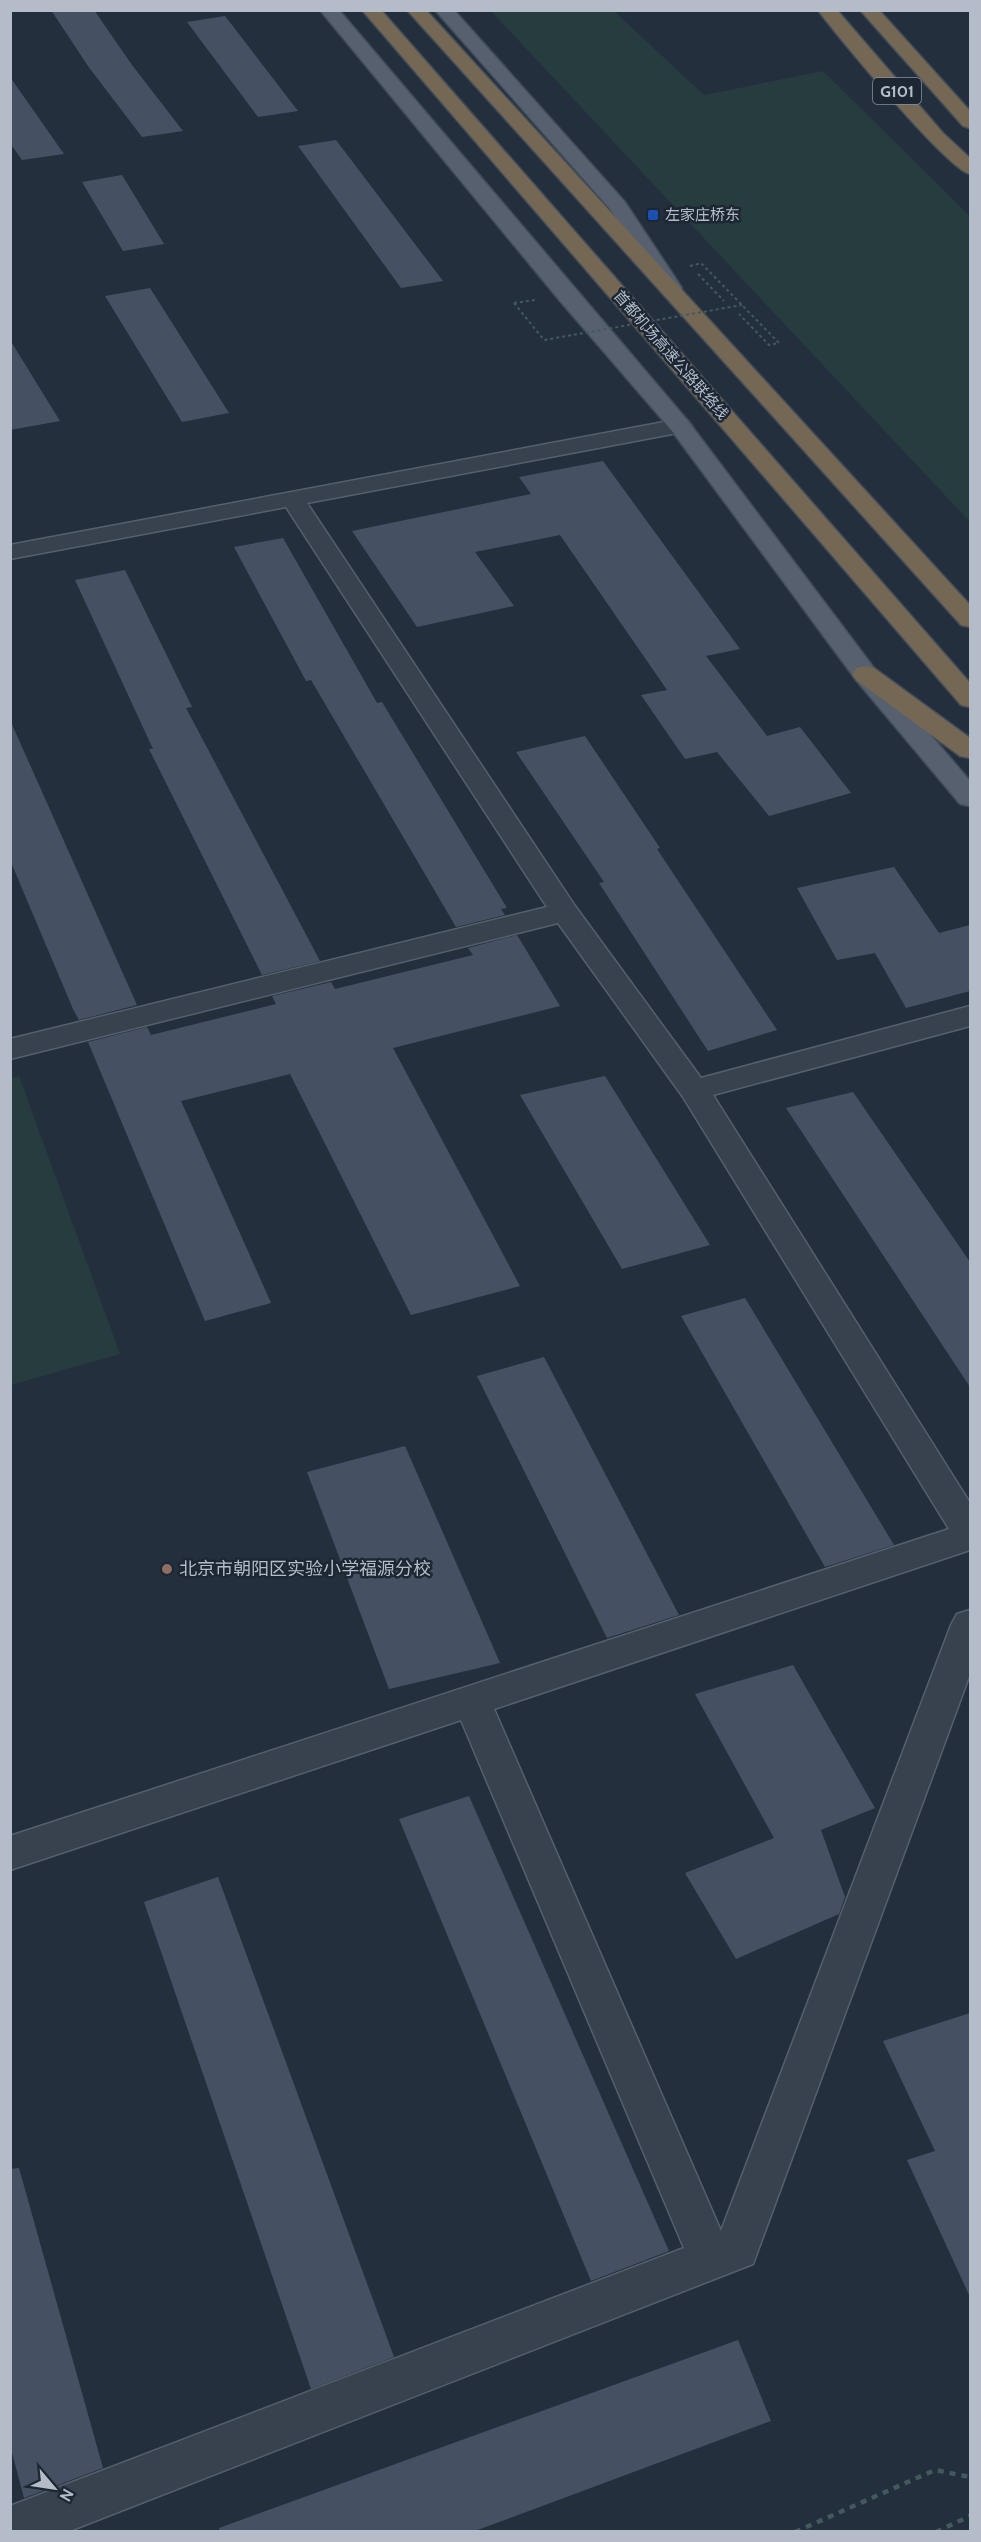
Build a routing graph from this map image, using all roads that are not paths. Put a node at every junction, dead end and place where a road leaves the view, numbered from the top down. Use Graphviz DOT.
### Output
graph roads {
  1 [pos="329,10"];
  2 [pos="371,10"];
  3 [pos="417,10"];
  4 [pos="444,10"];
  5 [pos="827,10"];
  6 [pos="869,10"];
  7 [pos="970,122"];
  8 [pos="970,168"];
  9 [pos="680,302"];
  10 [pos="680,426"];
  11 [pos="292,499"];
  12 [pos="10,552"];
  13 [pos="970,620"];
  14 [pos="865,674"];
  15 [pos="970,699"];
  16 [pos="970,750"];
  17 [pos="970,798"];
  18 [pos="565,912"];
  19 [pos="970,1016"];
  20 [pos="13,1042"];
  21 [pos="694,1090"];
  22 [pos="970,1534"];
  23 [pos="970,1625"];
  24 [pos="471,1701"];
  25 [pos="10,1853"];
  26 [pos="711,2259"];
  27 [pos="10,2530"];
  1 -- 10 [label="main road"];
  2 -- 15 [label="highway, 首都机场高速公路联络线"];
  3 -- 9 [label="highway"];
  4 -- 9 [label="main road"];
  5 -- 8 [label="highway, G101"];
  6 -- 7 [label="highway, G101"];
  9 -- 13 [label="highway"];
  10 -- 11 [label="street"];
  10 -- 14 [label="main road"];
  11 -- 12 [label="street"];
  11 -- 18 [label="street"];
  14 -- 16 [label="highway"];
  14 -- 17 [label="main road"];
  18 -- 20 [label="street"];
  18 -- 21 [label="street"];
  19 -- 21 [label="street"];
  21 -- 22 [label="street"];
  22 -- 24 [label="street"];
  23 -- 26 [label="street"];
  24 -- 25 [label="street"];
  24 -- 26 [label="street"];
  26 -- 27 [label="street"];
}
